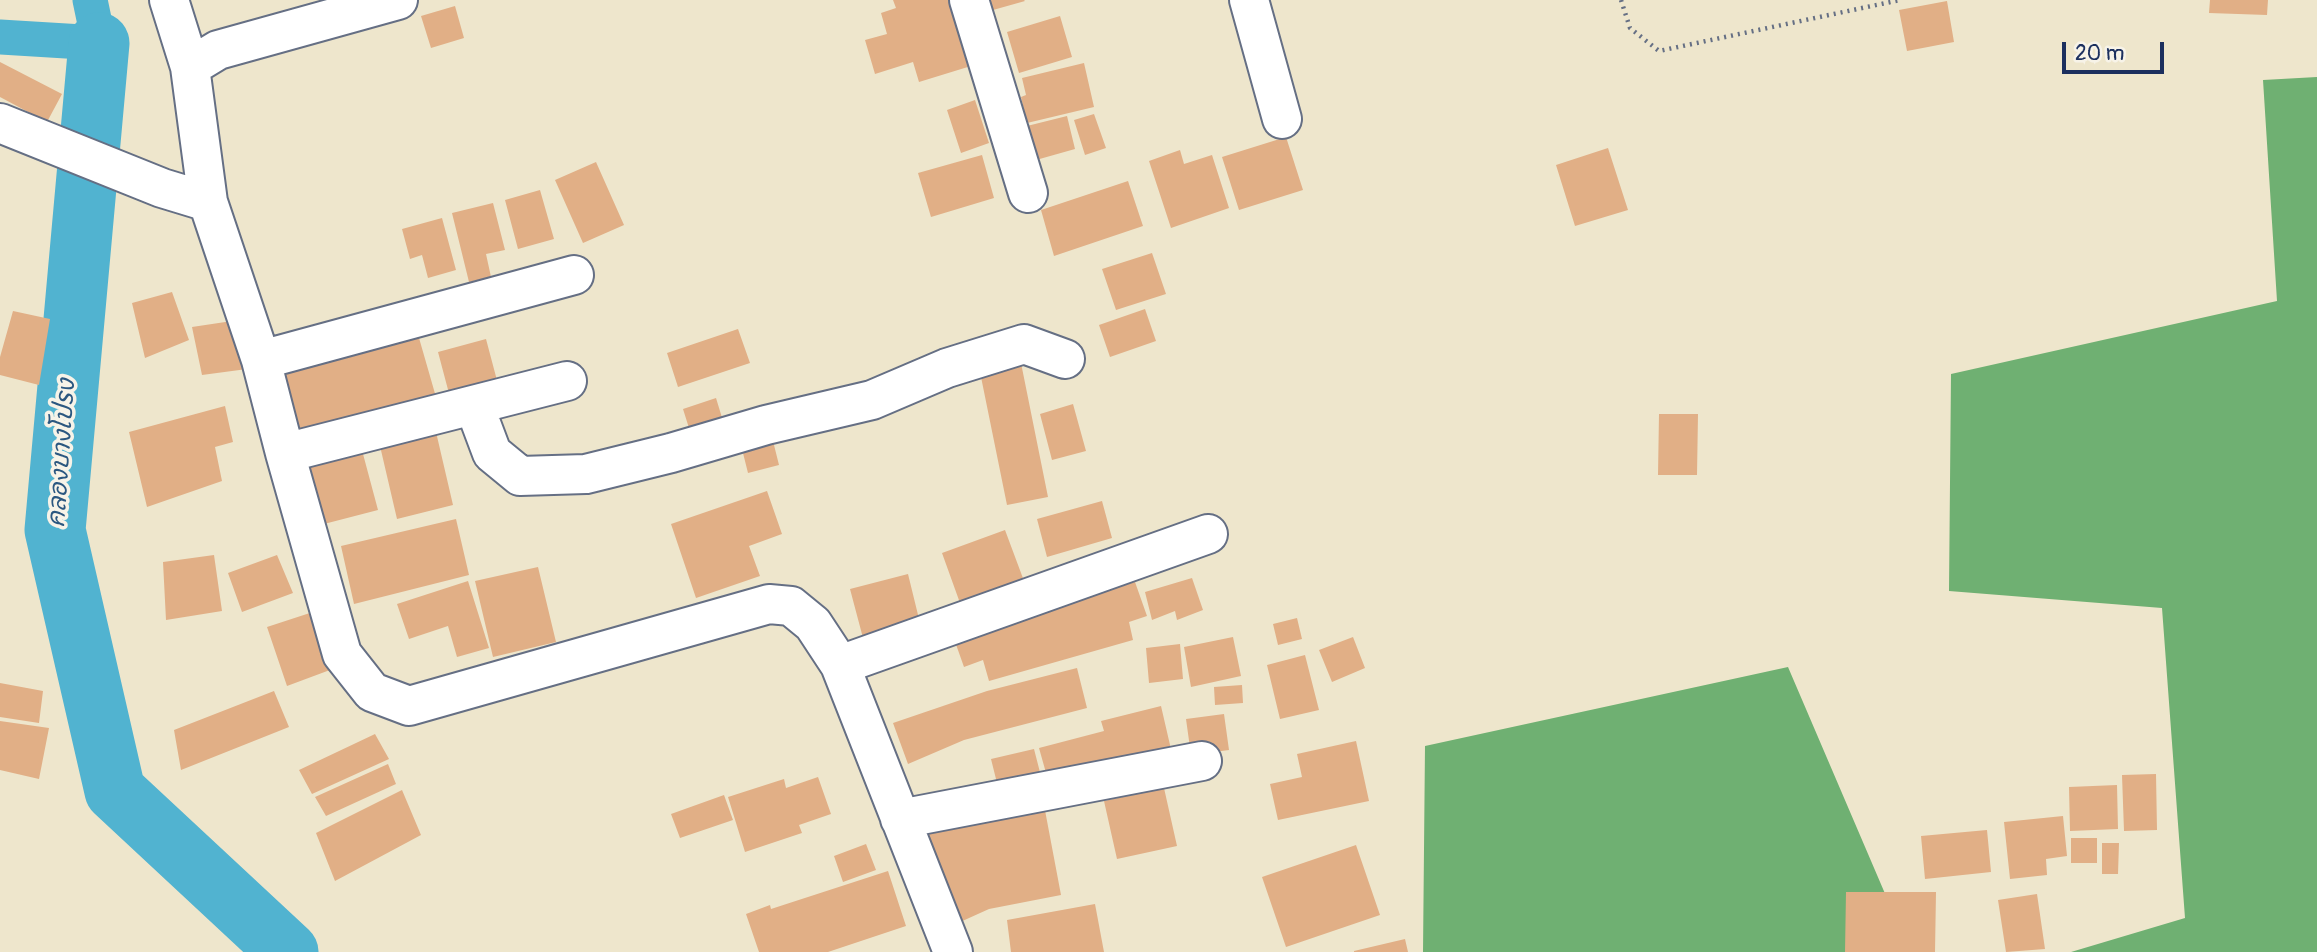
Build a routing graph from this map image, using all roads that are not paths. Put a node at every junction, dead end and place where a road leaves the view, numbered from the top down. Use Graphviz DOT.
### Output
graph roads {
  1 [pos="169,0"];
  2 [pos="398,0"];
  3 [pos="969,0"];
  4 [pos="1249,0"];
  5 [pos="190,67"];
  6 [pos="1282,119"];
  7 [pos="0,124"];
  8 [pos="1028,193"];
  9 [pos="208,202"];
  10 [pos="574,275"];
  11 [pos="1065,359"];
  12 [pos="261,360"];
  13 [pos="567,381"];
  14 [pos="474,405"];
  15 [pos="285,453"];
  16 [pos="1208,534"];
  17 [pos="840,665"];
  18 [pos="1202,761"];
  19 [pos="900,819"];
  20 [pos="953,952"];
  1 -- 5 [label="street"];
  2 -- 5 [label="street"];
  3 -- 8 [label="street"];
  4 -- 6 [label="street"];
  5 -- 9 [label="street"];
  7 -- 9 [label="street"];
  9 -- 12 [label="street"];
  10 -- 12 [label="street"];
  11 -- 14 [label="street"];
  12 -- 15 [label="street"];
  13 -- 14 [label="street"];
  14 -- 15 [label="street"];
  15 -- 17 [label="street"];
  16 -- 17 [label="street"];
  17 -- 19 [label="street"];
  18 -- 19 [label="street"];
  19 -- 20 [label="street"];
}
